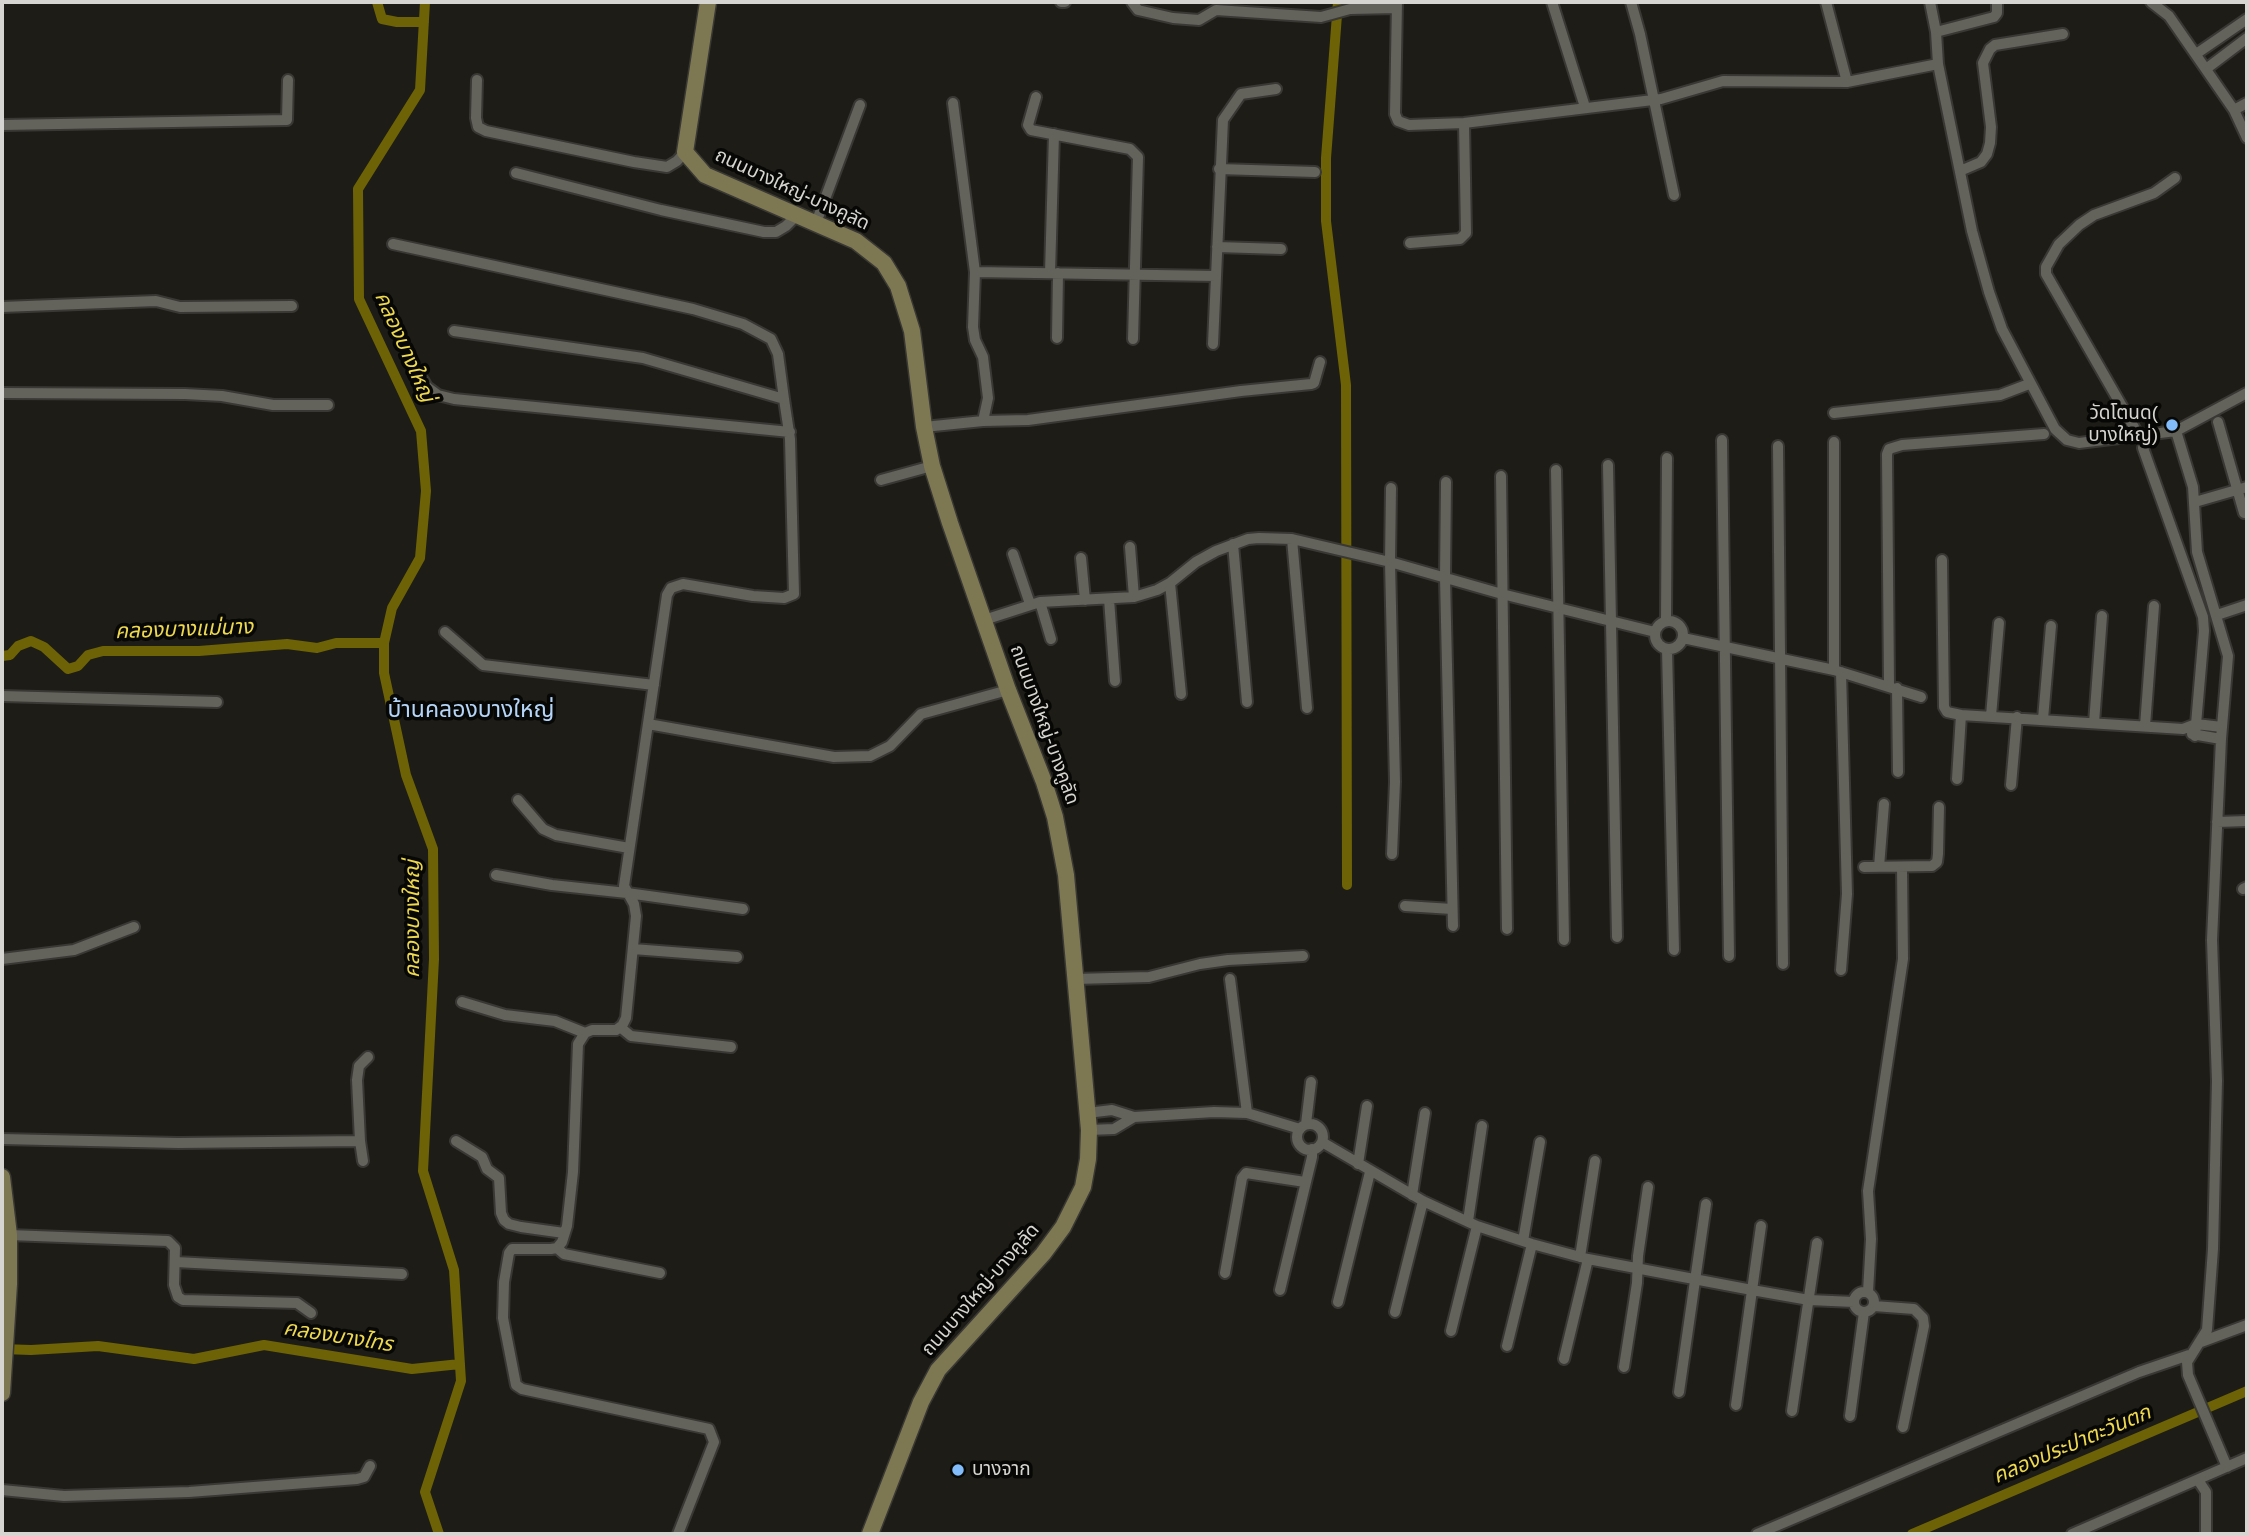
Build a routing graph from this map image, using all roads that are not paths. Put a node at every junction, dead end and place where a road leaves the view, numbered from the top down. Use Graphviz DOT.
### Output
graph roads {
  1 [pos="708,2"];
  2 [pos="1132,2"];
  3 [pos="1298,2"];
  4 [pos="1552,2"];
  5 [pos="1630,2"];
  6 [pos="1826,2"];
  7 [pos="1930,2"];
  8 [pos="1997,2"];
  9 [pos="2151,2"];
  10 [pos="1397,5"];
  11 [pos="1296,15"];
  12 [pos="2247,19"];
  13 [pos="1936,32"];
  14 [pos="2063,34"];
  15 [pos="2247,38"];
  16 [pos="2196,54"];
  17 [pos="1938,64"];
  18 [pos="2206,69"];
  19 [pos="288,79"];
  20 [pos="477,80"];
  21 [pos="1847,82"];
  22 [pos="1276,89"];
  23 [pos="1036,97"];
  24 [pos="1654,98"];
  25 [pos="953,103"];
  26 [pos="2247,103"];
  27 [pos="860,105"];
  28 [pos="1585,107"];
  29 [pos="2234,110"];
  30 [pos="1464,122"];
  31 [pos="2,125"];
  32 [pos="1054,134"];
  33 [pos="2247,138"];
  34 [pos="685,152"];
  35 [pos="1219,169"];
  36 [pos="1960,171"];
  37 [pos="1315,172"];
  38 [pos="516,173"];
  39 [pos="2175,178"];
  40 [pos="1674,195"];
  41 [pos="797,215"];
  42 [pos="816,223"];
  43 [pos="1410,243"];
  44 [pos="393,244"];
  45 [pos="1217,247"];
  46 [pos="1282,249"];
  47 [pos="975,272"];
  48 [pos="1054,273"];
  49 [pos="1135,275"];
  50 [pos="1216,276"];
  51 [pos="292,306"];
  52 [pos="2,307"];
  53 [pos="454,331"];
  54 [pos="1057,338"];
  55 [pos="1133,339"];
  56 [pos="1213,344"];
  57 [pos="1320,362"];
  58 [pos="423,380"];
  59 [pos="2029,384"];
  60 [pos="2,393"];
  61 [pos="2247,393"];
  62 [pos="784,399"];
  63 [pos="328,405"];
  64 [pos="1834,413"];
  65 [pos="983,421"];
  66 [pos="2218,422"];
  67 [pos="924,427"];
  68 [pos="2176,431"];
  69 [pos="790,432"];
  70 [pos="2044,434"];
  71 [pos="1722,440"];
  72 [pos="1834,442"];
  73 [pos="2141,442"];
  74 [pos="1778,446"];
  75 [pos="1667,458"];
  76 [pos="1608,465"];
  77 [pos="932,467"];
  78 [pos="1556,470"];
  79 [pos="1501,476"];
  80 [pos="881,480"];
  81 [pos="1446,482"];
  82 [pos="1391,488"];
  83 [pos="2243,488"];
  84 [pos="2195,502"];
  85 [pos="2244,513"];
  86 [pos="1292,539"];
  87 [pos="1233,544"];
  88 [pos="1130,547"];
  89 [pos="1013,554"];
  90 [pos="1081,558"];
  91 [pos="1942,560"];
  92 [pos="1390,562"];
  93 [pos="1445,578"];
  94 [pos="1170,583"];
  95 [pos="1502,594"];
  96 [pos="1134,597"];
  97 [pos="1109,599"];
  98 [pos="1085,600"];
  99 [pos="1035,603"];
  100 [pos="2247,605"];
  101 [pos="2154,606"];
  102 [pos="1557,607"];
  103 [pos="2217,615"];
  104 [pos="2102,616"];
  105 [pos="984,620"];
  106 [pos="1612,621"];
  107 [pos="1666,621"];
  108 [pos="1999,623"];
  109 [pos="2051,626"];
  110 [pos="445,632"];
  111 [pos="1655,632"];
  112 [pos="1682,638"];
  113 [pos="1051,639"];
  114 [pos="1725,646"];
  115 [pos="1667,649"];
  116 [pos="1779,657"];
  117 [pos="1838,671"];
  118 [pos="1115,681"];
  119 [pos="654,685"];
  120 [pos="1893,687"];
  121 [pos="1008,690"];
  122 [pos="1181,694"];
  123 [pos="2,696"];
  124 [pos="1922,697"];
  125 [pos="217,702"];
  126 [pos="1247,702"];
  127 [pos="1307,708"];
  128 [pos="1961,715"];
  129 [pos="1992,716"];
  130 [pos="2017,718"];
  131 [pos="2043,719"];
  132 [pos="2094,723"];
  133 [pos="648,724"];
  134 [pos="2196,724"];
  135 [pos="2145,726"];
  136 [pos="2222,727"];
  137 [pos="2183,729"];
  138 [pos="2195,736"];
  139 [pos="2221,739"];
  140 [pos="1898,772"];
  141 [pos="1957,779"];
  142 [pos="2011,785"];
  143 [pos="518,800"];
  144 [pos="1884,804"];
  145 [pos="1939,807"];
  146 [pos="2247,821"];
  147 [pos="2217,822"];
  148 [pos="629,848"];
  149 [pos="1392,854"];
  150 [pos="1864,867"];
  151 [pos="1879,867"];
  152 [pos="1902,867"];
  153 [pos="496,875"];
  154 [pos="627,893"];
  155 [pos="1405,906"];
  156 [pos="743,909"];
  157 [pos="1452,909"];
  158 [pos="134,926"];
  159 [pos="1453,926"];
  160 [pos="1507,929"];
  161 [pos="1617,937"];
  162 [pos="1564,940"];
  163 [pos="633,949"];
  164 [pos="1674,950"];
  165 [pos="1303,956"];
  166 [pos="1729,956"];
  167 [pos="737,957"];
  168 [pos="2,959"];
  169 [pos="1783,964"];
  170 [pos="1840,970"];
  171 [pos="1075,979"];
  172 [pos="1230,979"];
  173 [pos="462,1002"];
  174 [pos="620,1027"];
  175 [pos="585,1033"];
  176 [pos="731,1047"];
  177 [pos="368,1057"];
  178 [pos="1311,1082"];
  179 [pos="1367,1106"];
  180 [pos="1247,1113"];
  181 [pos="1425,1113"];
  182 [pos="1134,1117"];
  183 [pos="1088,1122"];
  184 [pos="1482,1126"];
  185 [pos="1303,1127"];
  186 [pos="2,1139"];
  187 [pos="456,1141"];
  188 [pos="360,1142"];
  189 [pos="1322,1142"];
  190 [pos="1540,1142"];
  191 [pos="1312,1149"];
  192 [pos="363,1161"];
  193 [pos="1595,1161"];
  194 [pos="1357,1164"];
  195 [pos="1370,1172"];
  196 [pos="2,1177"];
  197 [pos="1305,1182"];
  198 [pos="1648,1186"];
  199 [pos="1412,1195"];
  200 [pos="1423,1200"];
  201 [pos="1706,1204"];
  202 [pos="1472,1224"];
  203 [pos="1762,1226"];
  204 [pos="564,1233"];
  205 [pos="9,1235"];
  206 [pos="1527,1242"];
  207 [pos="1817,1243"];
  208 [pos="557,1248"];
  209 [pos="1584,1258"];
  210 [pos="176,1262"];
  211 [pos="1638,1270"];
  212 [pos="660,1273"];
  213 [pos="1225,1273"];
  214 [pos="402,1274"];
  215 [pos="1696,1280"];
  216 [pos="1280,1290"];
  217 [pos="1752,1290"];
  218 [pos="1868,1292"];
  219 [pos="1809,1300"];
  220 [pos="1338,1302"];
  221 [pos="1854,1302"];
  222 [pos="1869,1309"];
  223 [pos="1395,1312"];
  224 [pos="311,1313"];
  225 [pos="2247,1325"];
  226 [pos="1451,1331"];
  227 [pos="2200,1342"];
  228 [pos="1507,1346"];
  229 [pos="2189,1355"];
  230 [pos="1564,1359"];
  231 [pos="1624,1367"];
  232 [pos="1679,1392"];
  233 [pos="2,1393"];
  234 [pos="1736,1405"];
  235 [pos="1792,1411"];
  236 [pos="1850,1416"];
  237 [pos="1903,1427"];
  238 [pos="2247,1458"];
  239 [pos="370,1466"];
  240 [pos="2227,1467"];
  241 [pos="2198,1480"];
  242 [pos="2,1490"];
  243 [pos="678,1534"];
  244 [pos="870,1534"];
  245 [pos="1756,1534"];
  246 [pos="2072,1534"];
  247 [pos="2206,1534"];
  1 -- 34 [label="street, ถนนบางใหญ่-บางคูลัด"];
  2 -- 11 [label="street"];
  3 -- 11 [label="street"];
  4 -- 28 [label="street"];
  5 -- 24 [label="street"];
  6 -- 21 [label="street"];
  7 -- 13 [label="street"];
  8 -- 13 [label="street"];
  9 -- 16 [label="street"];
  10 -- 11 [label="street"];
  10 -- 30 [label="street"];
  12 -- 16 [label="street"];
  13 -- 17 [label="street"];
  14 -- 36 [label="street"];
  15 -- 18 [label="street"];
  16 -- 18 [label="street"];
  17 -- 21 [label="street"];
  17 -- 36 [label="street"];
  18 -- 29 [label="street"];
  19 -- 31 [label="street"];
  20 -- 34 [label="street"];
  21 -- 24 [label="street"];
  22 -- 35 [label="street"];
  23 -- 32 [label="street"];
  24 -- 28 [label="street"];
  24 -- 40 [label="street"];
  25 -- 47 [label="street"];
  26 -- 29 [label="street"];
  27 -- 42 [label="street"];
  28 -- 30 [label="street"];
  29 -- 33 [label="street"];
  30 -- 43 [label="street"];
  32 -- 48 [label="street"];
  32 -- 49 [label="street"];
  34 -- 41 [label="street, ถนนบางใหญ่-บางคูลัด"];
  35 -- 37 [label="street"];
  35 -- 45 [label="street"];
  36 -- 59 [label="street"];
  38 -- 41 [label="street"];
  39 -- 73 [label="street"];
  41 -- 42 [label="street, ถนนบางใหญ่-บางคูลัด"];
  42 -- 67 [label="street, ถนนบางใหญ่-บางคูลัด"];
  44 -- 62 [label="street"];
  45 -- 46 [label="street"];
  45 -- 50 [label="street"];
  47 -- 48 [label="street"];
  47 -- 65 [label="street"];
  48 -- 49 [label="street"];
  48 -- 54 [label="street"];
  49 -- 50 [label="street"];
  49 -- 55 [label="street"];
  50 -- 56 [label="street"];
  51 -- 52 [label="street"];
  53 -- 62 [label="street"];
  57 -- 65 [label="street"];
  58 -- 69 [label="street"];
  59 -- 64 [label="street"];
  59 -- 73 [label="street"];
  60 -- 63 [label="street"];
  61 -- 68 [label="street"];
  62 -- 69 [label="street"];
  65 -- 67 [label="street"];
  66 -- 83 [label="street"];
  67 -- 77 [label="street, ถนนบางใหญ่-บางคูลัด"];
  68 -- 73 [label="street"];
  68 -- 84 [label="street"];
  69 -- 119 [label="street"];
  70 -- 120 [label="street"];
  71 -- 114 [label="street"];
  72 -- 117 [label="street"];
  73 -- 134 [label="street"];
  74 -- 116 [label="street"];
  75 -- 107 [label="street"];
  76 -- 106 [label="street"];
  77 -- 80 [label="street"];
  77 -- 105 [label="street, ถนนบางใหญ่-บางคูลัด"];
  78 -- 102 [label="street"];
  79 -- 95 [label="street"];
  81 -- 93 [label="street"];
  82 -- 92 [label="street"];
  83 -- 84 [label="street"];
  83 -- 85 [label="street"];
  84 -- 103 [label="street"];
  86 -- 87 [label="street"];
  86 -- 92 [label="street"];
  86 -- 127 [label="street"];
  87 -- 94 [label="street"];
  87 -- 126 [label="street"];
  88 -- 96 [label="street"];
  89 -- 99 [label="street"];
  90 -- 98 [label="street"];
  91 -- 128 [label="street"];
  92 -- 93 [label="street"];
  92 -- 149 [label="street"];
  93 -- 95 [label="street"];
  93 -- 157 [label="street"];
  94 -- 96 [label="street"];
  94 -- 122 [label="street"];
  95 -- 102 [label="street"];
  95 -- 160 [label="street"];
  96 -- 97 [label="street"];
  97 -- 98 [label="street"];
  97 -- 118 [label="street"];
  98 -- 99 [label="street"];
  99 -- 105 [label="street"];
  99 -- 113 [label="street"];
  100 -- 103 [label="street"];
  101 -- 135 [label="street"];
  102 -- 106 [label="street"];
  102 -- 162 [label="street"];
  103 -- 136 [label="street"];
  104 -- 132 [label="street"];
  105 -- 121 [label="street, ถนนบางใหญ่-บางคูลัด"];
  106 -- 111 [label="street"];
  106 -- 161 [label="street"];
  107 -- 111 [label="street"];
  107 -- 112 [label="street"];
  108 -- 129 [label="street"];
  109 -- 131 [label="street"];
  110 -- 119 [label="street"];
  111 -- 115 [label="street"];
  112 -- 114 [label="street"];
  112 -- 115 [label="street"];
  114 -- 116 [label="street"];
  114 -- 166 [label="street"];
  115 -- 164 [label="street"];
  116 -- 117 [label="street"];
  116 -- 169 [label="street"];
  117 -- 120 [label="street"];
  117 -- 170 [label="street"];
  119 -- 133 [label="street"];
  120 -- 124 [label="street"];
  120 -- 140 [label="street"];
  121 -- 133 [label="street"];
  121 -- 171 [label="street, ถนนบางใหญ่-บางคูลัด"];
  123 -- 125 [label="street"];
  128 -- 129 [label="street"];
  128 -- 141 [label="street"];
  129 -- 130 [label="street"];
  130 -- 131 [label="street"];
  130 -- 142 [label="street"];
  131 -- 132 [label="street"];
  132 -- 135 [label="street"];
  133 -- 148 [label="street"];
  134 -- 136 [label="street"];
  134 -- 137 [label="street"];
  134 -- 138 [label="street"];
  135 -- 137 [label="street"];
  136 -- 139 [label="street"];
  137 -- 138 [label="street"];
  138 -- 139 [label="street"];
  139 -- 147 [label="street"];
  143 -- 148 [label="street"];
  144 -- 151 [label="street"];
  145 -- 152 [label="street"];
  146 -- 147 [label="street"];
  147 -- 227 [label="street"];
  148 -- 154 [label="street"];
  150 -- 151 [label="street"];
  151 -- 152 [label="street"];
  152 -- 218 [label="street"];
  153 -- 154 [label="street"];
  154 -- 156 [label="street"];
  154 -- 163 [label="street"];
  155 -- 157 [label="street"];
  157 -- 159 [label="street"];
  158 -- 168 [label="street"];
  163 -- 167 [label="street"];
  163 -- 174 [label="street"];
  165 -- 171 [label="street"];
  171 -- 183 [label="street, ถนนบางใหญ่-บางคูลัด"];
  172 -- 180 [label="street"];
  173 -- 175 [label="street"];
  174 -- 175 [label="street"];
  174 -- 176 [label="street"];
  175 -- 204 [label="street"];
  177 -- 188 [label="street"];
  178 -- 185 [label="street"];
  179 -- 194 [label="street"];
  180 -- 182 [label="street"];
  180 -- 185 [label="street"];
  181 -- 199 [label="street"];
  182 -- 183 [label="street"];
  182 -- 183 [label="street"];
  183 -- 244 [label="street, ถนนบางใหญ่-บางคูลัด"];
  184 -- 202 [label="street"];
  185 -- 189 [label="street"];
  185 -- 191 [label="street"];
  186 -- 188 [label="street"];
  187 -- 204 [label="street"];
  188 -- 192 [label="street"];
  189 -- 191 [label="street"];
  189 -- 194 [label="street"];
  190 -- 206 [label="street"];
  191 -- 197 [label="street"];
  193 -- 209 [label="street"];
  194 -- 195 [label="street"];
  195 -- 199 [label="street"];
  195 -- 220 [label="street"];
  196 -- 205 [label="street"];
  197 -- 213 [label="street"];
  197 -- 216 [label="street"];
  198 -- 211 [label="street"];
  199 -- 200 [label="street"];
  200 -- 202 [label="street"];
  200 -- 223 [label="street"];
  201 -- 215 [label="street"];
  202 -- 206 [label="street"];
  202 -- 226 [label="street"];
  203 -- 217 [label="street"];
  204 -- 208 [label="street"];
  205 -- 210 [label="street"];
  205 -- 233 [label="street"];
  206 -- 209 [label="street"];
  206 -- 228 [label="street"];
  207 -- 219 [label="street"];
  208 -- 212 [label="street"];
  208 -- 243 [label="street"];
  209 -- 211 [label="street"];
  209 -- 230 [label="street"];
  210 -- 214 [label="street"];
  210 -- 224 [label="street"];
  211 -- 215 [label="street"];
  211 -- 231 [label="street"];
  215 -- 217 [label="street"];
  215 -- 232 [label="street"];
  217 -- 219 [label="street"];
  217 -- 234 [label="street"];
  218 -- 221 [label="street"];
  218 -- 222 [label="street"];
  219 -- 221 [label="street"];
  219 -- 235 [label="street"];
  221 -- 222 [label="street"];
  222 -- 236 [label="street"];
  222 -- 237 [label="street"];
  225 -- 227 [label="street"];
  227 -- 229 [label="street"];
  229 -- 240 [label="street"];
  229 -- 245 [label="street"];
  238 -- 240 [label="street"];
  239 -- 242 [label="street"];
  240 -- 241 [label="street"];
  241 -- 246 [label="street"];
  241 -- 247 [label="street"];
}
